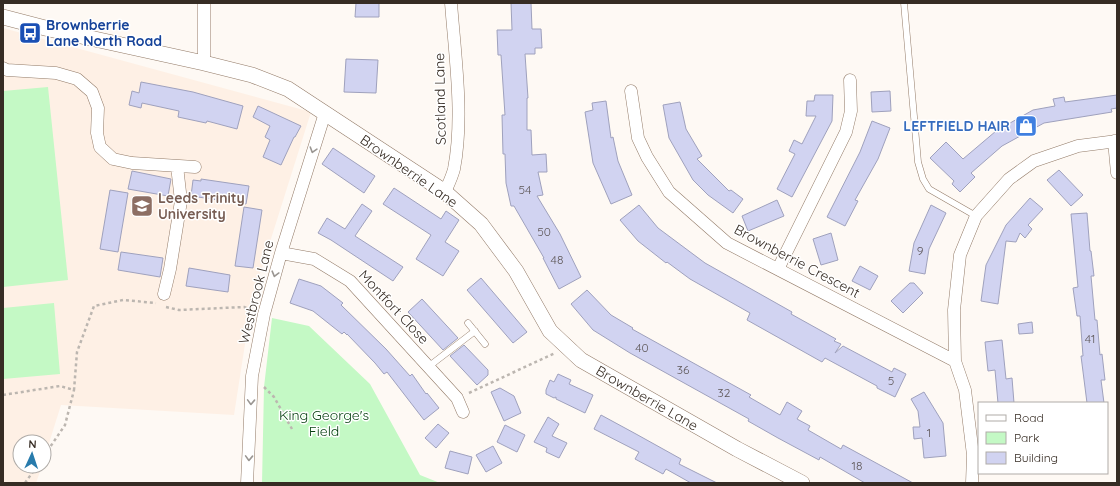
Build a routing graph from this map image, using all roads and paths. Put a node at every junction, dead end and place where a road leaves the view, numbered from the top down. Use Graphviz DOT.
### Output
graph roads {
  1 [pos="204,3"];
  2 [pos="451,3"];
  3 [pos="904,3"];
  4 [pos="3,17"];
  5 [pos="204,63"];
  6 [pos="3,68"];
  7 [pos="850,80"];
  8 [pos="631,91"];
  9 [pos="325,113"];
  10 [pos="1116,141"];
  11 [pos="177,166"];
  12 [pos="195,167"];
  13 [pos="1117,173"];
  14 [pos="445,192"];
  15 [pos="976,216"];
  16 [pos="281,253"];
  17 [pos="778,269"];
  18 [pos="164,294"];
  19 [pos="264,314"];
  20 [pos="468,323"];
  21 [pos="474,331"];
  22 [pos="485,344"];
  23 [pos="567,347"];
  24 [pos="955,361"];
  25 [pos="428,367"];
  26 [pos="252,376"];
  27 [pos="74,390"];
  28 [pos="3,395"];
  29 [pos="457,398"];
  30 [pos="462,412"];
  31 [pos="292,429"];
  32 [pos="52,444"];
  33 [pos="31,474"];
  34 [pos="25,483"];
  35 [pos="247,483"];
  36 [pos="802,483"];
  37 [pos="972,483"];
  1 -- 5 [label="street"];
  2 -- 14 [label="street, Scotland Lane"];
  3 -- 15 [label="lane"];
  4 -- 5 [label="street, Brownberrie Lane"];
  5 -- 9 [label="street, Brownberrie Lane"];
  6 -- 11 [label="street"];
  7 -- 17 [label="street"];
  8 -- 17 [label="street, Brownberrie Crescent"];
  9 -- 14 [label="street, Brownberrie Lane"];
  9 -- 16 [label="street, Westbrook Lane, one-way"];
  10 -- 13 [label="street"];
  10 -- 15 [label="street"];
  11 -- 12 [label="street"];
  11 -- 18 [label="street"];
  14 -- 23 [label="street, Brownberrie Lane"];
  15 -- 24 [label="street"];
  16 -- 19 [label="street, Westbrook Lane, one-way"];
  16 -- 25 [label="street, Montfort Close"];
  17 -- 24 [label="street, Brownberrie Crescent"];
  19 -- 26 [label="street, Westbrook Lane"];
  19 -- 27 [label="path"];
  20 -- 21 [label="lane"];
  21 -- 22 [label="lane"];
  21 -- 25 [label="lane"];
  23 -- 29 [label="path"];
  23 -- 36 [label="street, Brownberrie Lane"];
  24 -- 37 [label="street"];
  25 -- 29 [label="street, Montfort Close"];
  26 -- 31 [label="path"];
  26 -- 35 [label="street, Westbrook Lane, one-way"];
  27 -- 28 [label="path"];
  27 -- 32 [label="path"];
  29 -- 30 [label="street, Montfort Close"];
  33 -- 34 [label="path"];
}
